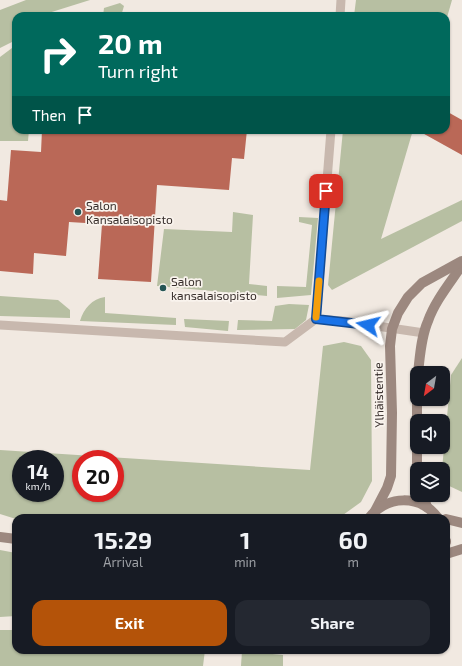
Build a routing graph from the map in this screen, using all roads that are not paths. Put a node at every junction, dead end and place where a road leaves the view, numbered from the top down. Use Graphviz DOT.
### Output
graph roads {
  1 [pos="341,0"];
  2 [pos="340,12"];
  3 [pos="330,134"];
  4 [pos="462,261"];
  5 [pos="462,265"];
  6 [pos="316,319"];
  7 [pos="0,325"];
  8 [pos="392,329"];
  9 [pos="424,333"];
  10 [pos="419,366"];
  11 [pos="417,406"];
  12 [pos="417,462"];
  13 [pos="425,502"];
  14 [pos="427,507"];
  15 [pos="372,514"];
  16 [pos="436,514"];
  17 [pos="450,520"];
  18 [pos="462,523"];
  19 [pos="0,537"];
  20 [pos="12,538"];
  21 [pos="462,549"];
  22 [pos="450,553"];
  1 -- 2 [label="lane"];
  3 -- 6 [label="lane"];
  4 -- 8 [label="street, Ylhäistentie"];
  5 -- 9 [label="street"];
  6 -- 7 [label="lane"];
  6 -- 8 [label="lane"];
  8 -- 9 [label="lane"];
  8 -- 15 [label="street, Ylhäistentie"];
  9 -- 10 [label="street"];
  11 -- 12 [label="street"];
  13 -- 14 [label="street"];
  14 -- 15 [label="street"];
  14 -- 16 [label="street"];
  17 -- 18 [label="street"];
  19 -- 20 [label="street"];
  21 -- 22 [label="street"];
}
